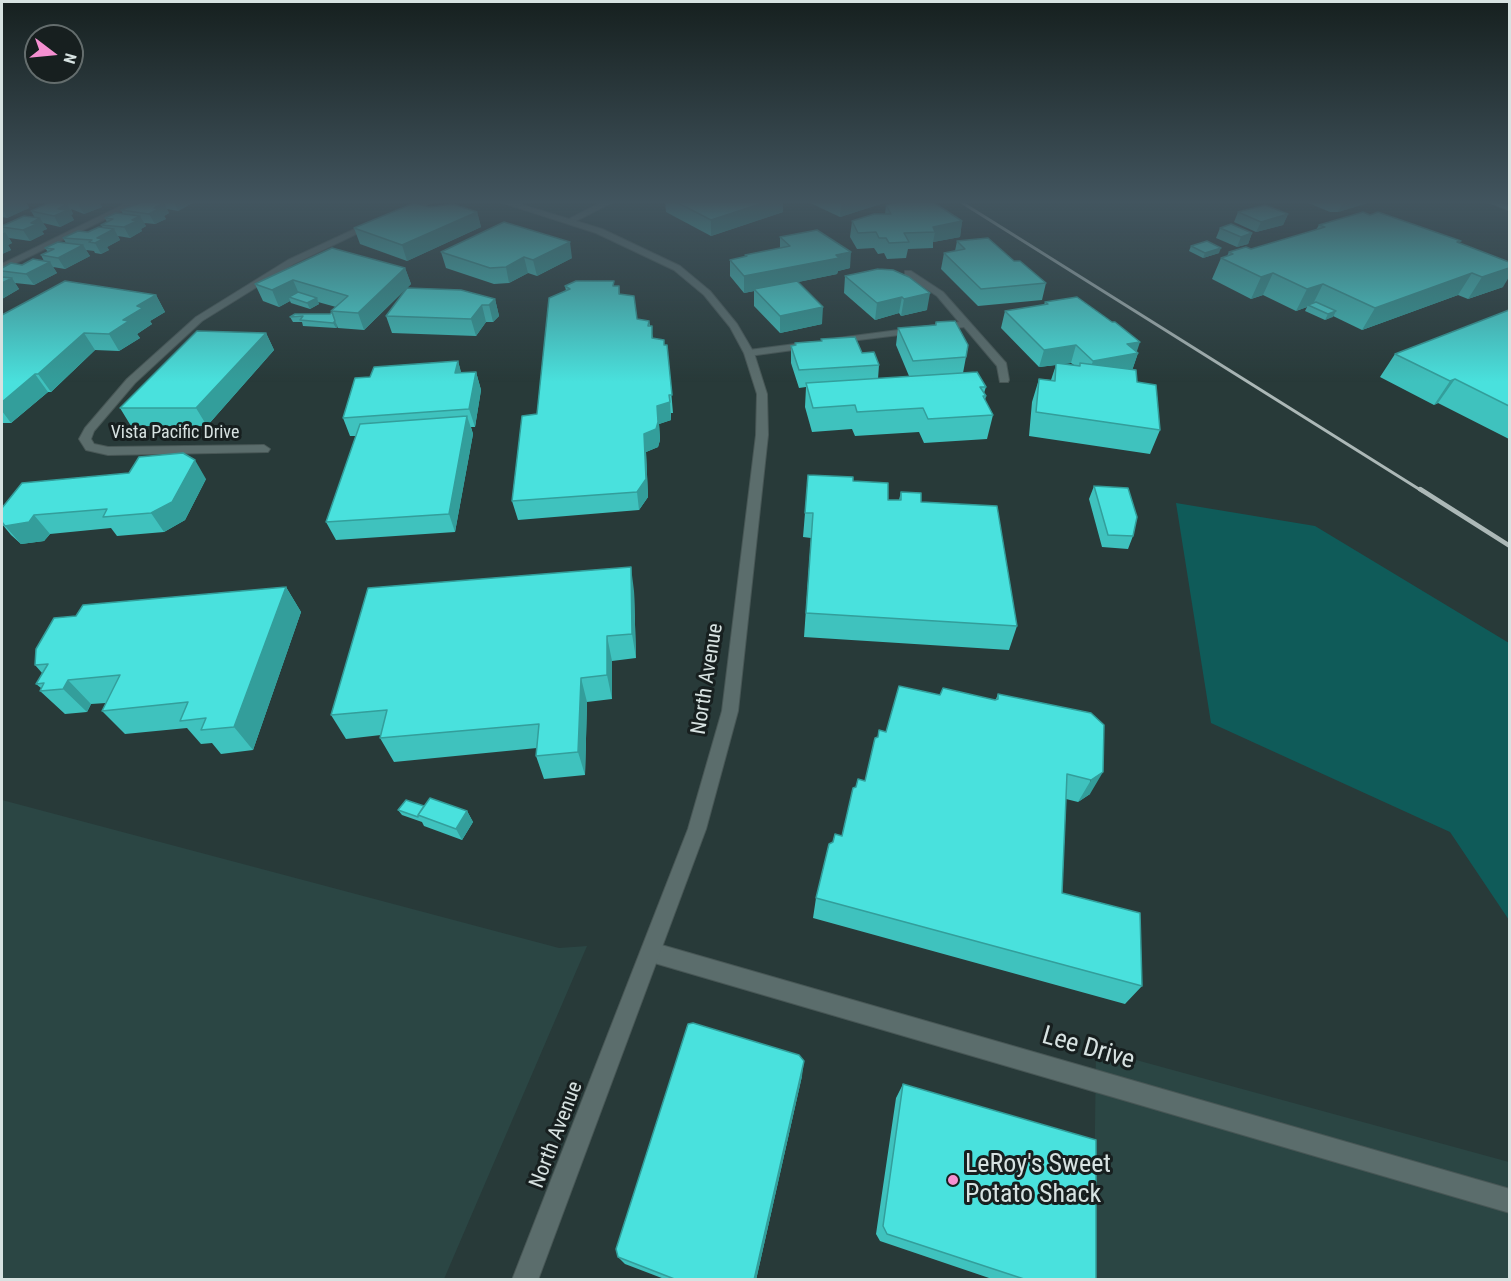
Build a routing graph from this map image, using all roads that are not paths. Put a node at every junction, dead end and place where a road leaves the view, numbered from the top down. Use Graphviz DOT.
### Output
graph roads {
  1 [pos="291,262"];
  2 [pos="665,262"];
  3 [pos="908,273"];
  4 [pos="965,324"];
  5 [pos="749,353"];
  6 [pos="1004,380"];
  7 [pos="264,449"];
  8 [pos="651,952"];
  9 [pos="1509,1201"];
  10 [pos="525,1280"];
  1 -- 7 [label="street, Vista Pacific Drive"];
  2 -- 5 [label="street, North Avenue"];
  3 -- 4 [label="street"];
  4 -- 5 [label="street"];
  4 -- 6 [label="street"];
  5 -- 8 [label="street, North Avenue"];
  8 -- 9 [label="street, Lee Drive"];
  8 -- 10 [label="street, North Avenue"];
}
